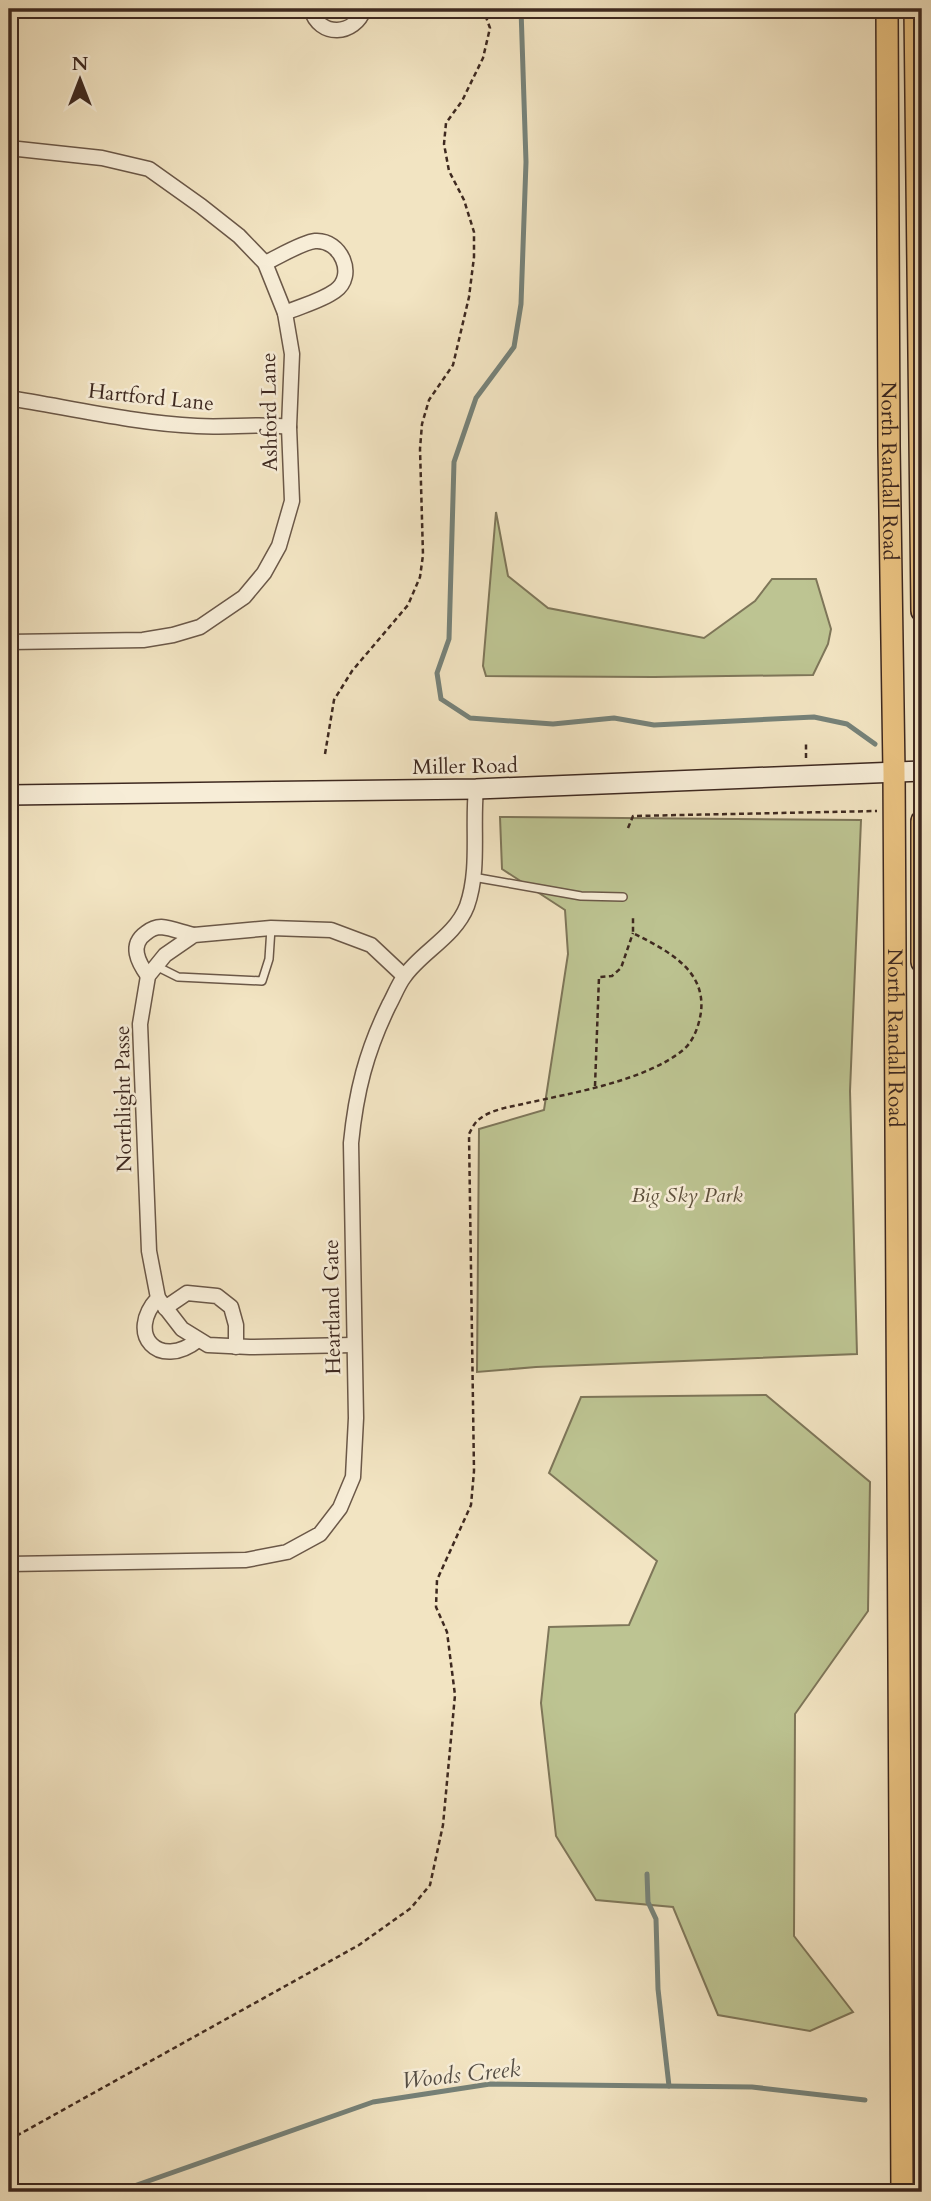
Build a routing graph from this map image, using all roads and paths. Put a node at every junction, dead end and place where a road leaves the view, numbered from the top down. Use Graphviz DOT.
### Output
graph roads {
  1 [pos="311,9"];
  2 [pos="364,9"];
  3 [pos="484,9"];
  4 [pos="887,9"];
  5 [pos="915,9"];
  6 [pos="9,148"];
  7 [pos="265,262"];
  8 [pos="285,313"];
  9 [pos="9,398"];
  10 [pos="289,427"];
  11 [pos="922,611"];
  12 [pos="9,642"];
  13 [pos="326,754"];
  14 [pos="922,771"];
  15 [pos="894,772"];
  16 [pos="477,789"];
  17 [pos="9,795"];
  18 [pos="857,812"];
  19 [pos="922,821"];
  20 [pos="628,828"];
  21 [pos="473,877"];
  22 [pos="623,897"];
  23 [pos="634,918"];
  24 [pos="271,928"];
  25 [pos="633,933"];
  26 [pos="194,935"];
  27 [pos="922,962"];
  28 [pos="152,971"];
  29 [pos="404,976"];
  30 [pos="595,1087"];
  31 [pos="162,1303"];
  32 [pos="198,1340"];
  33 [pos="353,1345"];
  34 [pos="236,1347"];
  35 [pos="9,1564"];
  36 [pos="9,2140"];
  37 [pos="902,2192"];
  1 -- 2 [label="street"];
  3 -- 13 [label="path"];
  4 -- 15 [label="main road, North Randall Road"];
  5 -- 11 [label="main road, North Randall Road"];
  6 -- 7 [label="street, Ashford Lane"];
  7 -- 8 [label="street, Ashford Lane"];
  7 -- 8 [label="street"];
  8 -- 10 [label="street, Ashford Lane"];
  9 -- 10 [label="street, Hartford Lane"];
  10 -- 12 [label="street, Ashford Lane"];
  14 -- 15 [label="street, Miller Road"];
  15 -- 16 [label="street, Miller Road"];
  15 -- 37 [label="main road, North Randall Road"];
  16 -- 17 [label="street, Miller Road"];
  16 -- 21 [label="street, Heartland Gate"];
  18 -- 20 [label="path"];
  19 -- 27 [label="main road, North Randall Road"];
  21 -- 22 [label="lane"];
  21 -- 29 [label="street, Heartland Gate"];
  23 -- 25 [label="path"];
  24 -- 26 [label="street"];
  24 -- 28 [label="lane"];
  24 -- 29 [label="street"];
  25 -- 30 [label="path"];
  25 -- 30 [label="path"];
  26 -- 28 [label="street"];
  26 -- 28 [label="street"];
  28 -- 31 [label="street, Northlight Passe"];
  29 -- 33 [label="street, Heartland Gate"];
  30 -- 36 [label="path"];
  31 -- 32 [label="street"];
  31 -- 32 [label="street"];
  31 -- 34 [label="street"];
  32 -- 34 [label="street"];
  33 -- 34 [label="street"];
  33 -- 35 [label="street, Heartland Gate"];
}
